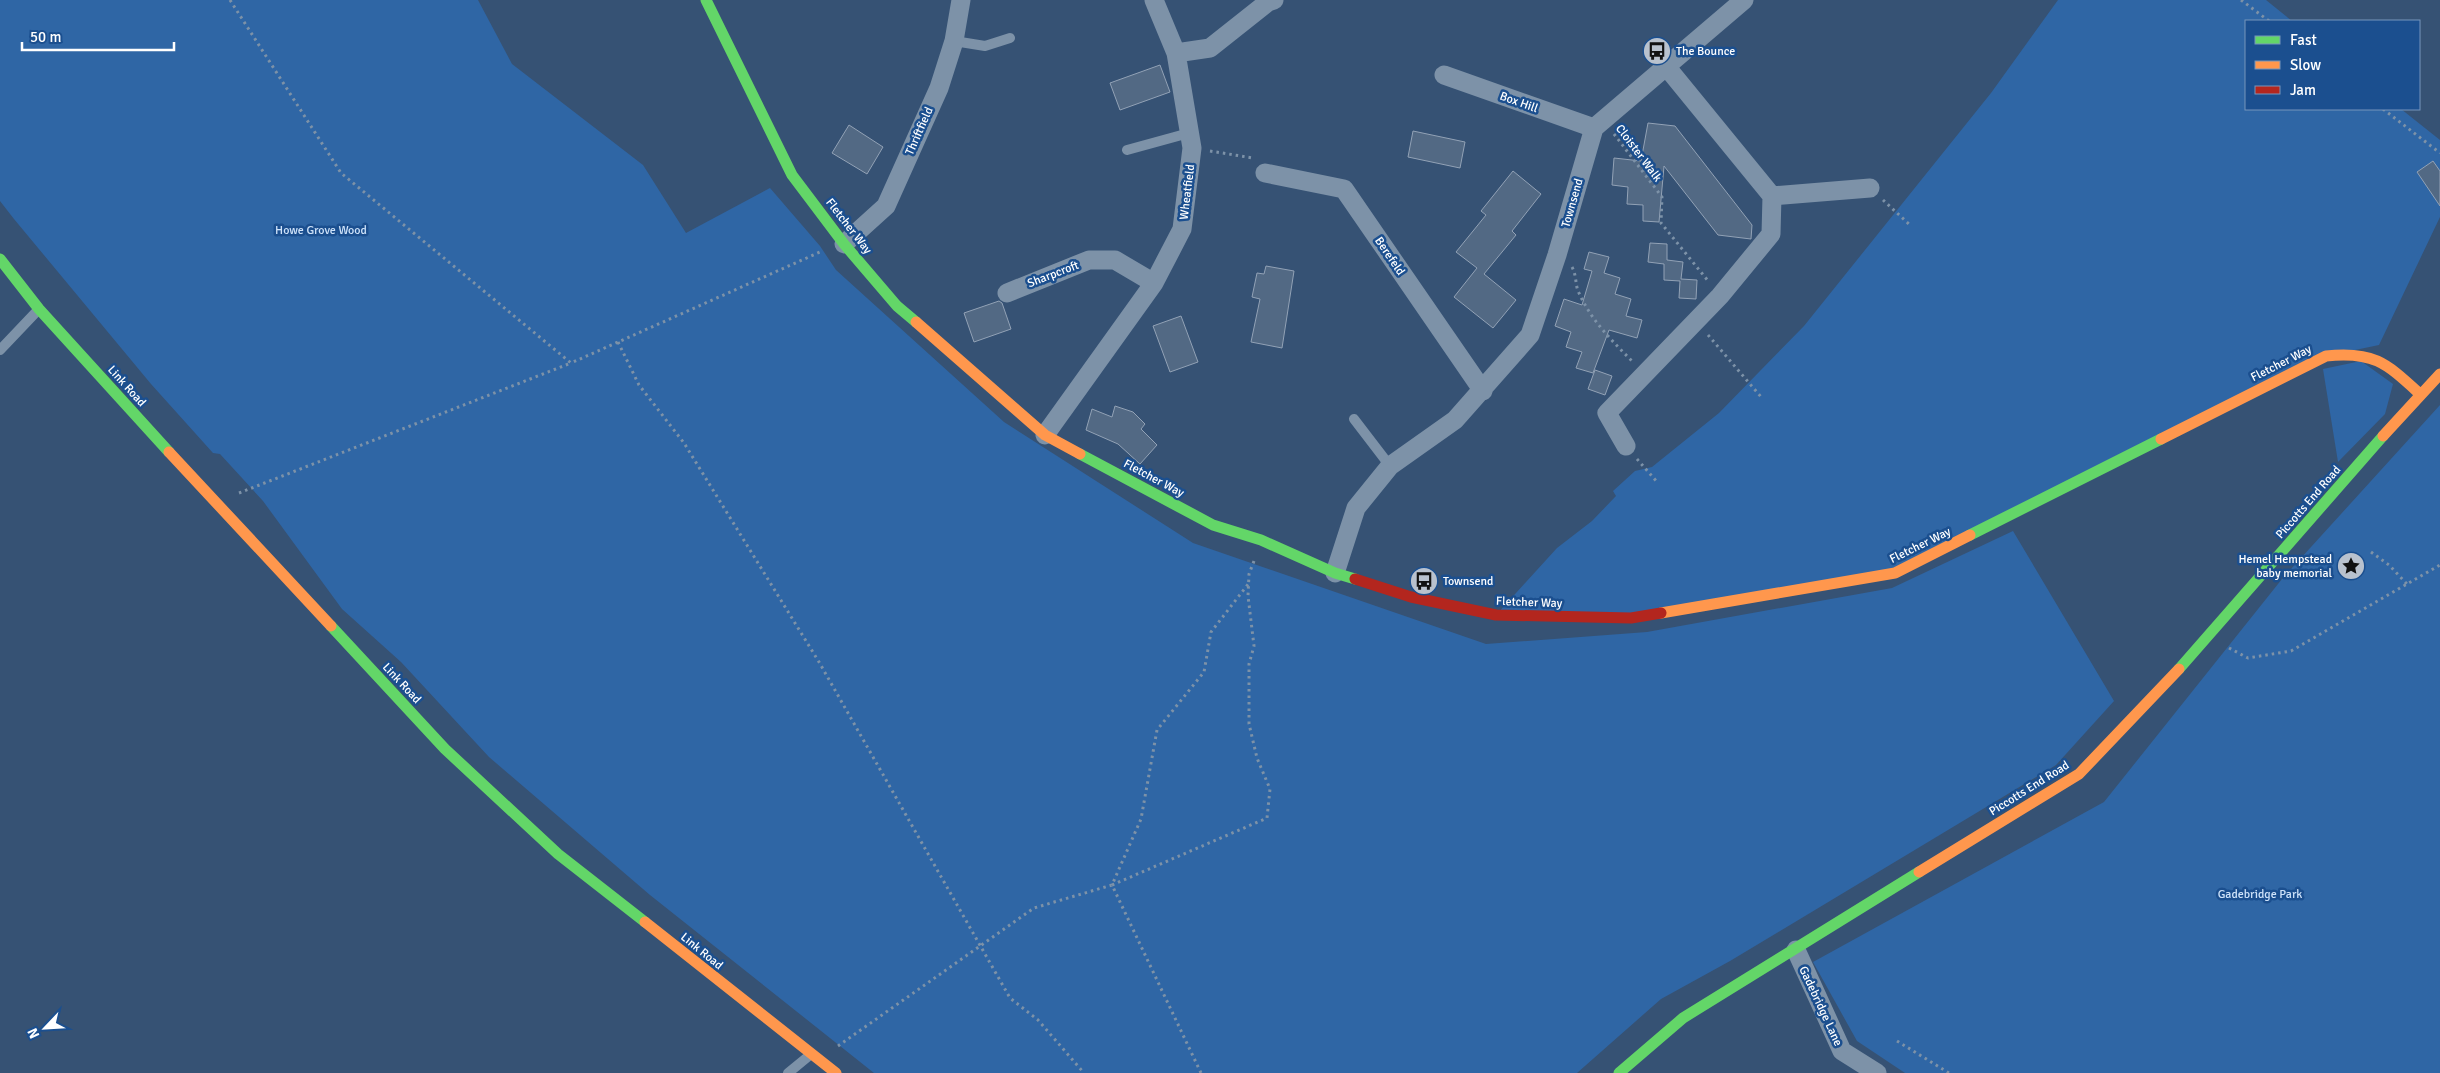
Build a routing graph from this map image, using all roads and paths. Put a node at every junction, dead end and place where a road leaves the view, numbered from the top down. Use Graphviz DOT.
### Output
graph roads {
  1 [pos="230,0"];
  2 [pos="706,0"];
  3 [pos="1154,0"];
  4 [pos="1274,0"];
  5 [pos="1744,0"];
  6 [pos="2241,0"];
  7 [pos="964,1"];
  8 [pos="2268,20"];
  9 [pos="1010,38"];
  10 [pos="954,41"];
  11 [pos="1176,53"];
  12 [pos="1665,65"];
  13 [pos="1444,75"];
  14 [pos="2384,110"];
  15 [pos="1599,124"];
  16 [pos="1191,140"];
  17 [pos="1127,150"];
  18 [pos="2440,153"];
  19 [pos="1265,173"];
  20 [pos="1870,188"];
  21 [pos="1772,196"];
  22 [pos="1910,225"];
  23 [pos="844,244"];
  24 [pos="810,255"];
  25 [pos="1557,256"];
  26 [pos="0,259"];
  27 [pos="1154,283"];
  28 [pos="1006,293"];
  29 [pos="1720,296"];
  30 [pos="39,309"];
  31 [pos="1696,321"];
  32 [pos="618,342"];
  33 [pos="0,350"];
  34 [pos="571,363"];
  35 [pos="1644,374"];
  36 [pos="2440,374"];
  37 [pos="1482,391"];
  38 [pos="2420,394"];
  39 [pos="1762,398"];
  40 [pos="1354,418"];
  41 [pos="1045,435"];
  42 [pos="1626,446"];
  43 [pos="1390,466"];
  44 [pos="1658,483"];
  45 [pos="231,496"];
  46 [pos="1260,540"];
  47 [pos="2371,552"];
  48 [pos="2440,565"];
  49 [pos="1335,573"];
  50 [pos="1249,582"];
  51 [pos="2407,584"];
  52 [pos="2209,637"];
  53 [pos="1112,885"];
  54 [pos="981,946"];
  55 [pos="1796,950"];
  56 [pos="1897,1041"];
  57 [pos="810,1055"];
  58 [pos="821,1062"];
  59 [pos="788,1073"];
  60 [pos="836,1073"];
  61 [pos="1084,1073"];
  62 [pos="1201,1073"];
  63 [pos="1619,1073"];
  64 [pos="1877,1073"];
  65 [pos="1949,1073"];
  1 -- 34 [label="path"];
  2 -- 23 [label="street, Fletcher Way"];
  3 -- 11 [label="street, Wheatfield"];
  4 -- 11 [label="street"];
  5 -- 12 [label="street"];
  6 -- 8 [label="path"];
  7 -- 10 [label="street, Thriftfield"];
  9 -- 10 [label="lane"];
  10 -- 23 [label="street, Thriftfield"];
  11 -- 16 [label="street, Wheatfield"];
  12 -- 15 [label="street"];
  12 -- 21 [label="street"];
  13 -- 15 [label="street, Box Hill"];
  14 -- 18 [label="path"];
  15 -- 25 [label="street, Townsend"];
  15 -- 29 [label="path, Cloister Walk"];
  16 -- 17 [label="lane"];
  16 -- 19 [label="path"];
  16 -- 27 [label="street, Wheatfield"];
  19 -- 37 [label="street, Berefeld"];
  20 -- 21 [label="street"];
  20 -- 22 [label="path"];
  21 -- 29 [label="street"];
  23 -- 41 [label="street, Fletcher Way"];
  24 -- 32 [label="path"];
  25 -- 35 [label="path"];
  25 -- 37 [label="street, Townsend"];
  26 -- 30 [label="street, Link Road"];
  27 -- 28 [label="street, Sharpcroft"];
  27 -- 41 [label="street, Wheatfield"];
  29 -- 31 [label="street"];
  30 -- 33 [label="lane"];
  30 -- 57 [label="street, Link Road"];
  31 -- 35 [label="street"];
  31 -- 39 [label="path"];
  32 -- 34 [label="path"];
  32 -- 54 [label="path"];
  34 -- 45 [label="path"];
  35 -- 42 [label="street"];
  36 -- 38 [label="street, Piccotts End Road"];
  37 -- 43 [label="street, Townsend"];
  38 -- 49 [label="street, Fletcher Way"];
  38 -- 52 [label="street, Piccotts End Road"];
  40 -- 43 [label="lane"];
  41 -- 46 [label="street, Fletcher Way"];
  42 -- 44 [label="path"];
  43 -- 49 [label="street, Townsend"];
  46 -- 49 [label="street, Fletcher Way"];
  46 -- 50 [label="path"];
  47 -- 51 [label="path"];
  48 -- 51 [label="path"];
  50 -- 53 [label="path"];
  50 -- 53 [label="path"];
  51 -- 52 [label="path"];
  52 -- 55 [label="street, Piccotts End Road"];
  53 -- 54 [label="path"];
  53 -- 62 [label="path"];
  54 -- 58 [label="path"];
  54 -- 61 [label="path"];
  55 -- 63 [label="street, Piccotts End Road"];
  55 -- 64 [label="street, Gadebridge Lane"];
  56 -- 65 [label="path"];
  57 -- 58 [label="street, Link Road"];
  57 -- 59 [label="lane"];
  58 -- 60 [label="street, Link Road"];
}
